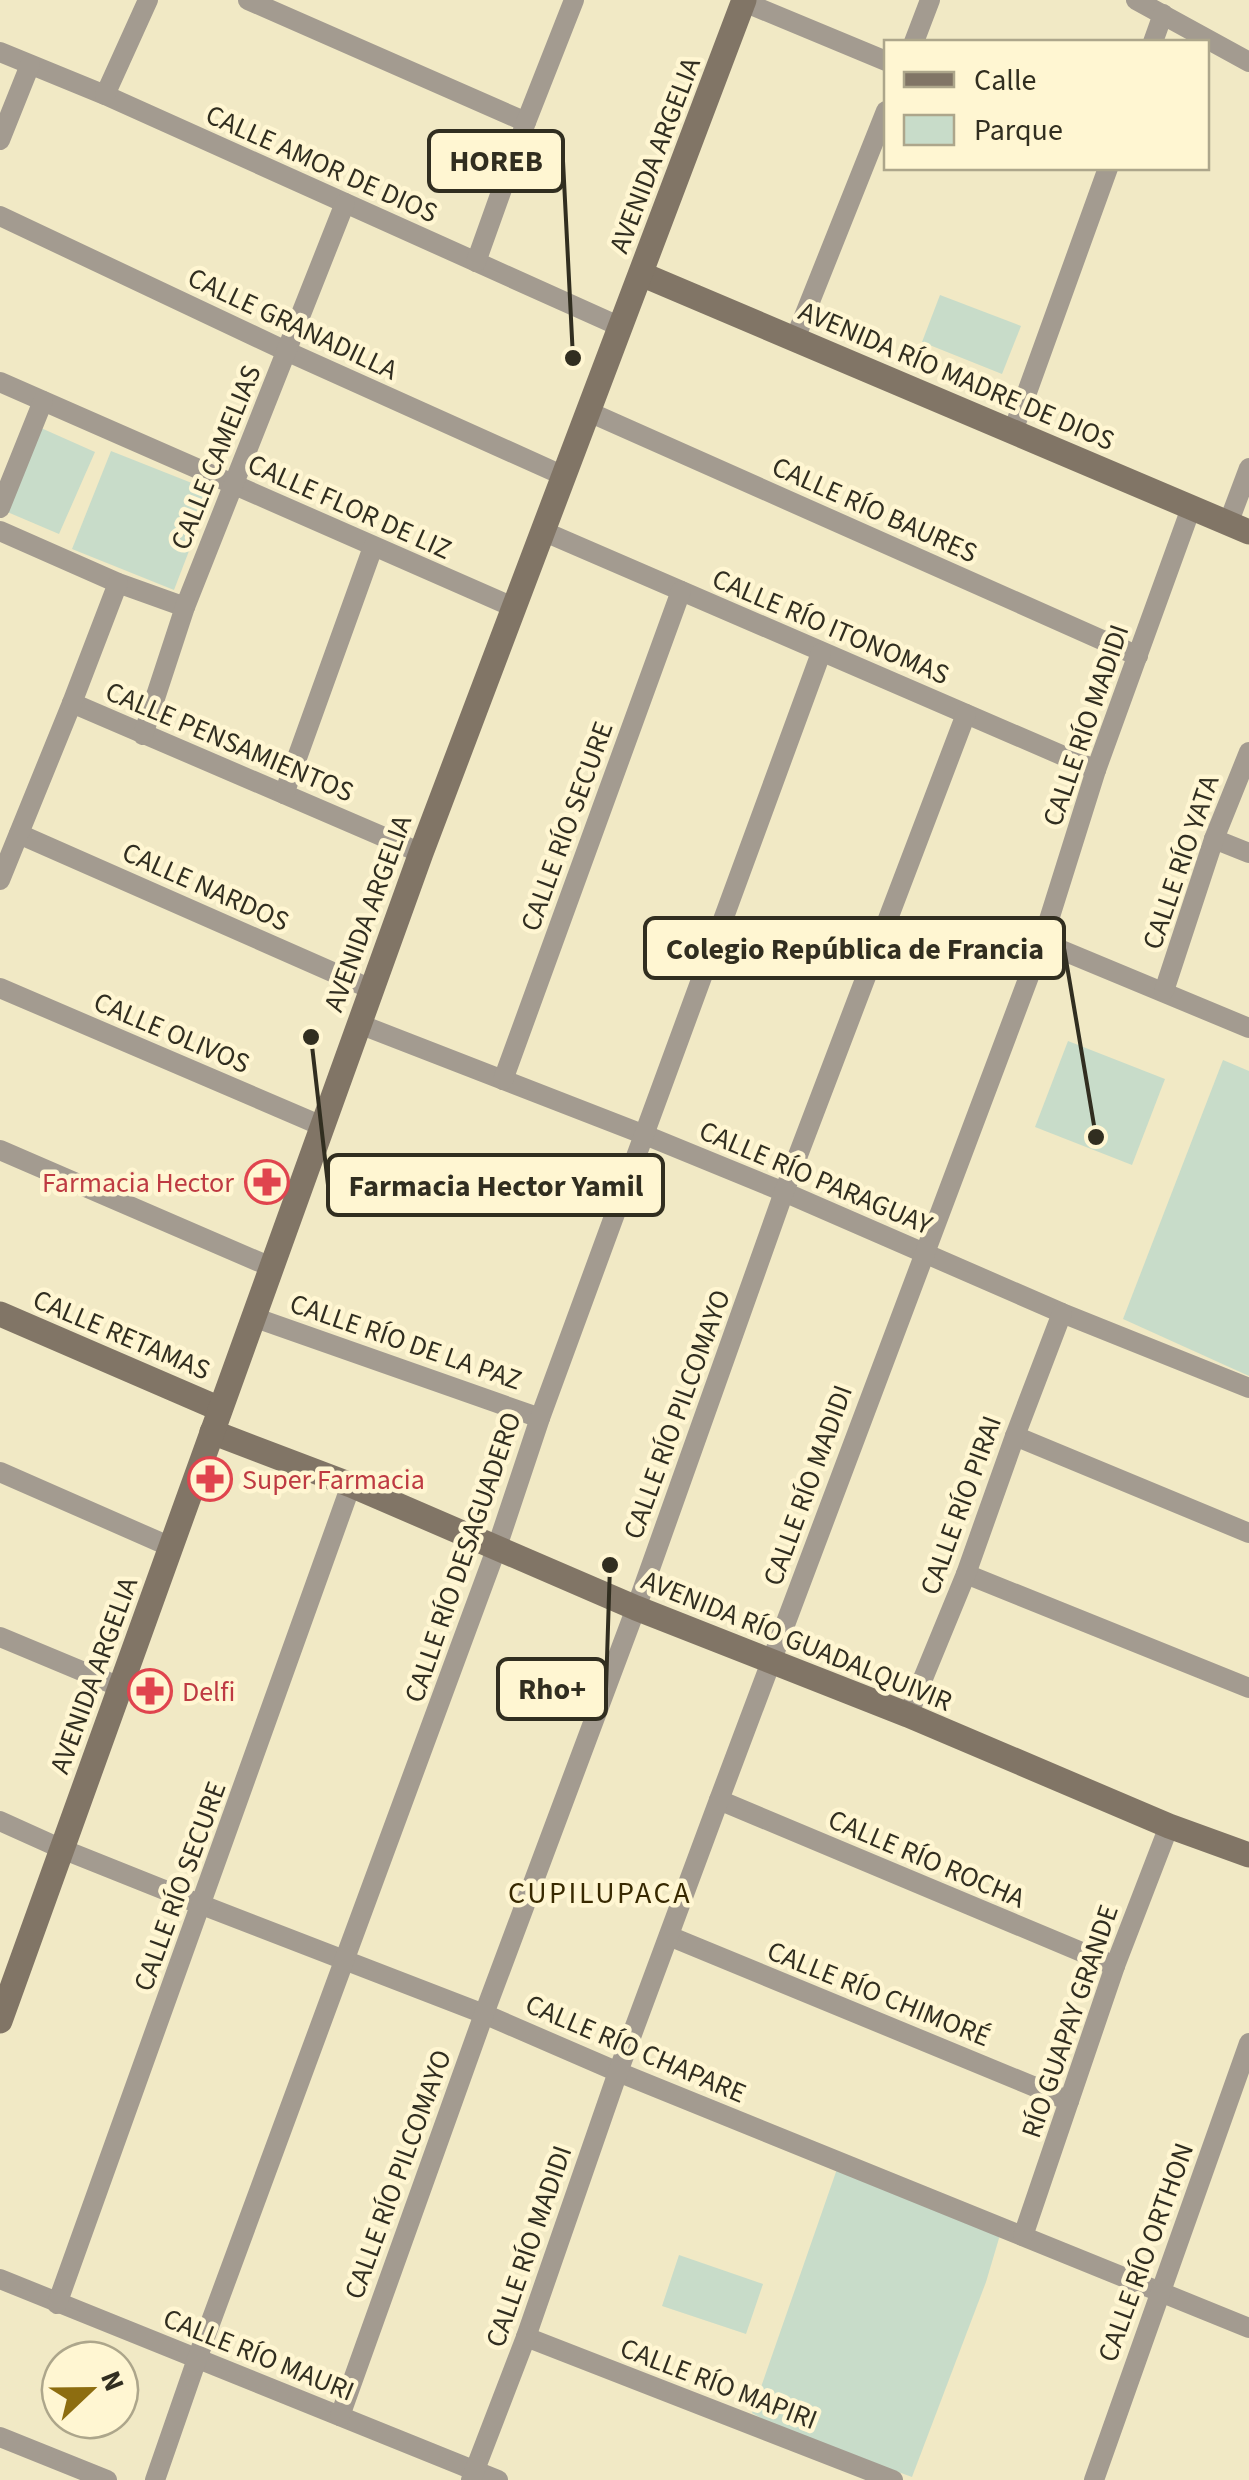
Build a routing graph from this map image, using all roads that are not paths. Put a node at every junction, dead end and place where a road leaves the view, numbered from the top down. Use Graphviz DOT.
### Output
graph roads {
  1 [pos="148,0"];
  2 [pos="248,0"];
  3 [pos="574,0"];
  4 [pos="930,0"];
  5 [pos="1136,0"];
  6 [pos="744,1"];
  7 [pos="1163,14"];
  8 [pos="915,40"];
  9 [pos="1153,40"];
  10 [pos="0,52"];
  11 [pos="1248,59"];
  12 [pos="884,60"];
  13 [pos="30,65"];
  14 [pos="106,95"];
  15 [pos="884,115"];
  16 [pos="526,122"];
  17 [pos="0,140"];
  18 [pos="1107,170"];
  19 [pos="345,203"];
  20 [pos="0,216"];
  21 [pos="476,262"];
  22 [pos="641,274"];
  23 [pos="621,327"];
  24 [pos="796,340"];
  25 [pos="286,351"];
  26 [pos="0,382"];
  27 [pos="43,401"];
  28 [pos="589,412"];
  29 [pos="1013,430"];
  30 [pos="1249,468"];
  31 [pos="564,476"];
  32 [pos="233,484"];
  33 [pos="0,508"];
  34 [pos="1192,508"];
  35 [pos="1238,528"];
  36 [pos="0,531"];
  37 [pos="544,532"];
  38 [pos="372,547"];
  39 [pos="118,583"];
  40 [pos="681,591"];
  41 [pos="185,607"];
  42 [pos="513,607"];
  43 [pos="821,653"];
  44 [pos="1138,656"];
  45 [pos="72,703"];
  46 [pos="966,714"];
  47 [pos="143,735"];
  48 [pos="1249,752"];
  49 [pos="1096,770"];
  50 [pos="284,794"];
  51 [pos="20,834"];
  52 [pos="1214,839"];
  53 [pos="421,853"];
  54 [pos="1249,853"];
  55 [pos="0,880"];
  56 [pos="1042,942"];
  57 [pos="0,988"];
  58 [pos="371,989"];
  59 [pos="1164,991"];
  60 [pos="359,1024"];
  61 [pos="1249,1028"];
  62 [pos="503,1080"];
  63 [pos="322,1126"];
  64 [pos="645,1135"];
  65 [pos="0,1150"];
  66 [pos="784,1192"];
  67 [pos="923,1252"];
  68 [pos="271,1267"];
  69 [pos="0,1314"];
  70 [pos="1062,1314"];
  71 [pos="254,1317"];
  72 [pos="1249,1388"];
  73 [pos="540,1418"];
  74 [pos="216,1420"];
  75 [pos="1015,1436"];
  76 [pos="0,1472"];
  77 [pos="351,1485"];
  78 [pos="1249,1533"];
  79 [pos="172,1547"];
  80 [pos="497,1547"];
  81 [pos="966,1574"];
  82 [pos="636,1608"];
  83 [pos="0,1637"];
  84 [pos="772,1660"];
  85 [pos="120,1688"];
  86 [pos="1249,1688"];
  87 [pos="908,1716"];
  88 [pos="718,1800"];
  89 [pos="0,1821"];
  90 [pos="1169,1826"];
  91 [pos="62,1849"];
  92 [pos="1249,1855"];
  93 [pos="202,1906"];
  94 [pos="668,1936"];
  95 [pos="345,1961"];
  96 [pos="1115,1966"];
  97 [pos="484,2014"];
  98 [pos="0,2022"];
  99 [pos="1249,2043"];
  100 [pos="618,2072"];
  101 [pos="1068,2101"];
  102 [pos="1023,2236"];
  103 [pos="0,2279"];
  104 [pos="1160,2292"];
  105 [pos="57,2304"];
  106 [pos="1249,2328"];
  107 [pos="526,2336"];
  108 [pos="196,2359"];
  109 [pos="340,2416"];
  110 [pos="0,2437"];
  111 [pos="473,2475"];
  112 [pos="107,2480"];
  113 [pos="156,2480"];
  114 [pos="498,2480"];
  115 [pos="892,2480"];
  116 [pos="1094,2480"];
  1 -- 14 [label="street"];
  2 -- 16 [label="street"];
  3 -- 16 [label="street"];
  4 -- 8 [label="street"];
  5 -- 7 [label="street"];
  6 -- 12 [label="street"];
  6 -- 22 [label="street, AVENIDA ARGELIA"];
  7 -- 9 [label="street"];
  7 -- 11 [label="street"];
  10 -- 13 [label="street, CALLE AMOR DE DIOS"];
  13 -- 14 [label="street, CALLE AMOR DE DIOS"];
  13 -- 17 [label="street"];
  14 -- 19 [label="street, CALLE AMOR DE DIOS"];
  15 -- 24 [label="street"];
  16 -- 21 [label="street"];
  18 -- 29 [label="street"];
  19 -- 21 [label="street, CALLE AMOR DE DIOS"];
  19 -- 25 [label="street, CALLE CAMELIAS"];
  20 -- 25 [label="street, CALLE GRANADILLA"];
  21 -- 23 [label="street, CALLE AMOR DE DIOS"];
  22 -- 23 [label="street, AVENIDA ARGELIA"];
  22 -- 24 [label="street, AVENIDA RÍO MADRE DE DIOS"];
  23 -- 28 [label="street, AVENIDA ARGELIA"];
  24 -- 29 [label="street, AVENIDA RÍO MADRE DE DIOS"];
  25 -- 31 [label="street, CALLE GRANADILLA"];
  25 -- 32 [label="street, CALLE CAMELIAS"];
  26 -- 27 [label="street, CALLE FLOR DE LIZ"];
  27 -- 32 [label="street, CALLE FLOR DE LIZ"];
  27 -- 33 [label="street"];
  28 -- 31 [label="street, AVENIDA ARGELIA"];
  28 -- 44 [label="street, CALLE RÍO BAURES"];
  29 -- 34 [label="street, AVENIDA RÍO MADRE DE DIOS"];
  30 -- 35 [label="street"];
  31 -- 37 [label="street, AVENIDA ARGELIA"];
  32 -- 38 [label="street, CALLE FLOR DE LIZ"];
  32 -- 41 [label="street, CALLE CAMELIAS"];
  34 -- 35 [label="street, AVENIDA RÍO MADRE DE DIOS"];
  34 -- 44 [label="street, CALLE RÍO MADIDI"];
  36 -- 39 [label="street"];
  37 -- 40 [label="street, CALLE RÍO ITONOMAS"];
  37 -- 42 [label="street, AVENIDA ARGELIA"];
  38 -- 42 [label="street, CALLE FLOR DE LIZ"];
  38 -- 50 [label="street"];
  39 -- 41 [label="street"];
  39 -- 45 [label="street"];
  40 -- 43 [label="street, CALLE RÍO ITONOMAS"];
  40 -- 62 [label="street, CALLE RÍO SECURE"];
  41 -- 47 [label="street, CALLE CAMELIAS"];
  42 -- 53 [label="street, AVENIDA ARGELIA"];
  43 -- 46 [label="street, CALLE RÍO ITONOMAS"];
  43 -- 64 [label="street, CALLE RÍO DESAGUADERO"];
  44 -- 49 [label="street, CALLE RÍO MADIDI"];
  45 -- 47 [label="street, CALLE PENSAMIENTOS"];
  45 -- 51 [label="street"];
  46 -- 49 [label="street, CALLE RÍO ITONOMAS"];
  46 -- 66 [label="street, CALLE RÍO PILCOMAYO"];
  47 -- 50 [label="street, CALLE PENSAMIENTOS"];
  48 -- 52 [label="street, CALLE RÍO YATA"];
  49 -- 56 [label="street, CALLE RÍO MADIDI"];
  50 -- 53 [label="street, CALLE PENSAMIENTOS"];
  51 -- 55 [label="street"];
  51 -- 58 [label="street, CALLE NARDOS"];
  52 -- 54 [label="street"];
  52 -- 59 [label="street, CALLE RÍO YATA"];
  53 -- 58 [label="street, AVENIDA ARGELIA"];
  56 -- 59 [label="street"];
  56 -- 67 [label="street, CALLE RÍO MADIDI"];
  57 -- 63 [label="street, CALLE OLIVOS"];
  58 -- 60 [label="street, AVENIDA ARGELIA"];
  59 -- 61 [label="street"];
  60 -- 62 [label="street, CALLE RÍO PARAGUAY"];
  60 -- 63 [label="street, AVENIDA ARGELIA"];
  62 -- 64 [label="street, CALLE RÍO PARAGUAY"];
  63 -- 68 [label="street, AVENIDA ARGELIA"];
  64 -- 66 [label="street, CALLE RÍO PARAGUAY"];
  64 -- 73 [label="street, CALLE RÍO DESAGUADERO"];
  65 -- 68 [label="street"];
  66 -- 67 [label="street, CALLE RÍO PARAGUAY"];
  66 -- 82 [label="street, CALLE RÍO PILCOMAYO"];
  67 -- 70 [label="street, CALLE RÍO PARAGUAY"];
  67 -- 84 [label="street, CALLE RÍO MADIDI"];
  68 -- 71 [label="street, AVENIDA ARGELIA"];
  69 -- 74 [label="street, CALLE RETAMAS"];
  70 -- 72 [label="street, CALLE RÍO PARAGUAY"];
  70 -- 75 [label="street, CALLE RÍO PIRAI"];
  71 -- 73 [label="street, CALLE RÍO DE LA PAZ"];
  71 -- 74 [label="street, AVENIDA ARGELIA"];
  73 -- 80 [label="street, CALLE RÍO DESAGUADERO"];
  74 -- 77 [label="street, AVENIDA RÍO GUADALQUIVIR"];
  74 -- 79 [label="street, AVENIDA ARGELIA"];
  75 -- 78 [label="street"];
  75 -- 81 [label="street, CALLE RÍO PIRAI"];
  76 -- 79 [label="street"];
  77 -- 80 [label="street, AVENIDA RÍO GUADALQUIVIR"];
  77 -- 93 [label="street, CALLE RÍO SECURE"];
  79 -- 85 [label="street, AVENIDA ARGELIA"];
  80 -- 82 [label="street, AVENIDA RÍO GUADALQUIVIR"];
  80 -- 95 [label="street, CALLE RÍO DESAGUADERO"];
  81 -- 86 [label="street"];
  81 -- 87 [label="street, CALLE RÍO PIRAI"];
  82 -- 84 [label="street, AVENIDA RÍO GUADALQUIVIR"];
  82 -- 97 [label="street, CALLE RÍO PILCOMAYO"];
  83 -- 85 [label="street"];
  84 -- 87 [label="street, AVENIDA RÍO GUADALQUIVIR"];
  84 -- 88 [label="street, CALLE RÍO MADIDI"];
  85 -- 91 [label="street, AVENIDA ARGELIA"];
  87 -- 90 [label="street, AVENIDA RÍO GUADALQUIVIR"];
  88 -- 94 [label="street, CALLE RÍO MADIDI"];
  88 -- 96 [label="street, CALLE RÍO ROCHA"];
  89 -- 91 [label="street, CALLE RÍO CHAPARE"];
  90 -- 92 [label="street, AVENIDA RÍO GUADALQUIVIR"];
  90 -- 96 [label="street, RÍO GUAPAY GRANDE"];
  91 -- 93 [label="street, CALLE RÍO CHAPARE"];
  91 -- 98 [label="street, AVENIDA ARGELIA"];
  93 -- 95 [label="street, CALLE RÍO CHAPARE"];
  93 -- 105 [label="street, CALLE RÍO SECURE"];
  94 -- 100 [label="street, CALLE RÍO MADIDI"];
  94 -- 101 [label="street, CALLE RÍO CHIMORÉ"];
  95 -- 97 [label="street, CALLE RÍO CHAPARE"];
  95 -- 108 [label="street, CALLE RÍO DESAGUADERO"];
  96 -- 101 [label="street, RÍO GUAPAY GRANDE"];
  97 -- 100 [label="street, CALLE RÍO CHAPARE"];
  97 -- 109 [label="street, CALLE RÍO PILCOMAYO"];
  99 -- 104 [label="street, CALLE RÍO ORTHON"];
  100 -- 102 [label="street, CALLE RÍO CHAPARE"];
  100 -- 107 [label="street, CALLE RÍO MADIDI"];
  101 -- 102 [label="street, RÍO GUAPAY GRANDE"];
  102 -- 104 [label="street, CALLE RÍO CHAPARE"];
  103 -- 105 [label="street, CALLE RÍO MAURI"];
  104 -- 106 [label="street, CALLE RÍO CHAPARE"];
  104 -- 116 [label="street, CALLE RÍO ORTHON"];
  105 -- 108 [label="street, CALLE RÍO MAURI"];
  107 -- 111 [label="street, CALLE RÍO MADIDI"];
  107 -- 115 [label="street, CALLE RÍO MAPIRI"];
  108 -- 109 [label="street, CALLE RÍO MAURI"];
  108 -- 113 [label="street, CALLE RÍO DESAGUADERO"];
  109 -- 111 [label="street, CALLE RÍO MAURI"];
  110 -- 112 [label="street"];
  111 -- 114 [label="street, CALLE RÍO MAURI"];
}
